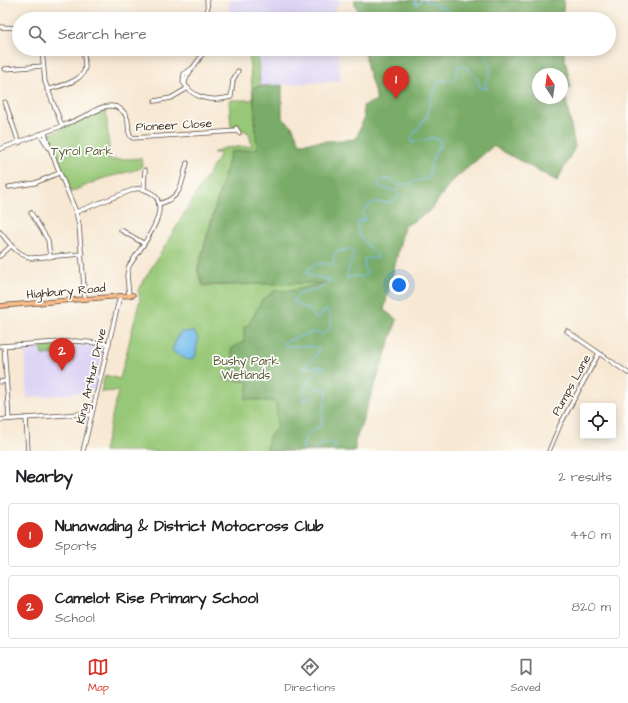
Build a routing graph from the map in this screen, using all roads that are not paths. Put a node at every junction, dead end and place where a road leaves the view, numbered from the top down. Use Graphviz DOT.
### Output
graph roads {
  1 [pos="207,0"];
  2 [pos="208,12"];
  3 [pos="0,27"];
  4 [pos="12,28"];
  5 [pos="42,56"];
  6 [pos="84,56"];
  7 [pos="201,56"];
  8 [pos="43,66"];
  9 [pos="5,69"];
  10 [pos="238,75"];
  11 [pos="186,86"];
  12 [pos="47,90"];
  13 [pos="155,101"];
  14 [pos="5,102"];
  15 [pos="62,126"];
  16 [pos="238,131"];
  17 [pos="45,133"];
  18 [pos="40,134"];
  19 [pos="19,143"];
  20 [pos="0,149"];
  21 [pos="50,149"];
  22 [pos="187,163"];
  23 [pos="145,170"];
  24 [pos="59,173"];
  25 [pos="9,187"];
  26 [pos="144,189"];
  27 [pos="159,204"];
  28 [pos="76,212"];
  29 [pos="31,213"];
  30 [pos="121,230"];
  31 [pos="0,232"];
  32 [pos="143,243"];
  33 [pos="11,246"];
  34 [pos="82,254"];
  35 [pos="0,256"];
  36 [pos="50,257"];
  37 [pos="131,295"];
  38 [pos="117,296"];
  39 [pos="85,299"];
  40 [pos="0,306"];
  41 [pos="567,331"];
  42 [pos="108,344"];
  43 [pos="2,346"];
  44 [pos="599,354"];
  45 [pos="628,373"];
  46 [pos="6,381"];
  47 [pos="0,382"];
  48 [pos="91,415"];
  49 [pos="26,418"];
  50 [pos="9,419"];
  51 [pos="0,420"];
  52 [pos="28,451"];
  53 [pos="83,451"];
  54 [pos="549,451"];
  1 -- 2 [label="street"];
  3 -- 4 [label="street"];
  5 -- 8 [label="street"];
  6 -- 12 [label="street"];
  7 -- 11 [label="street"];
  8 -- 9 [label="street"];
  8 -- 12 [label="street"];
  10 -- 11 [label="street"];
  11 -- 13 [label="street"];
  12 -- 15 [label="street"];
  14 -- 19 [label="street"];
  15 -- 16 [label="street, Pioneer Close"];
  15 -- 17 [label="street"];
  17 -- 18 [label="street"];
  17 -- 21 [label="street"];
  18 -- 19 [label="street"];
  18 -- 21 [label="street"];
  19 -- 20 [label="street"];
  21 -- 24 [label="street"];
  22 -- 27 [label="street"];
  23 -- 26 [label="street"];
  24 -- 25 [label="street"];
  24 -- 28 [label="street"];
  26 -- 27 [label="street"];
  26 -- 28 [label="street"];
  27 -- 32 [label="street"];
  28 -- 34 [label="street"];
  29 -- 36 [label="street"];
  30 -- 32 [label="street"];
  31 -- 33 [label="street"];
  32 -- 37 [label="street"];
  33 -- 35 [label="street"];
  33 -- 36 [label="street"];
  34 -- 36 [label="street"];
  34 -- 39 [label="street"];
  37 -- 38 [label="main road, Highbury Road"];
  38 -- 39 [label="main road, Highbury Road"];
  38 -- 42 [label="street, King Arthur Drive"];
  39 -- 40 [label="main road, Highbury Road"];
  41 -- 44 [label="street"];
  42 -- 43 [label="street"];
  42 -- 48 [label="street, King Arthur Drive"];
  43 -- 46 [label="street"];
  44 -- 45 [label="street"];
  44 -- 54 [label="street, Pumps Lane"];
  46 -- 47 [label="street"];
  46 -- 50 [label="street"];
  48 -- 49 [label="street"];
  48 -- 53 [label="street, King Arthur Drive"];
  49 -- 50 [label="street"];
  49 -- 52 [label="street"];
  50 -- 51 [label="street"];
}
